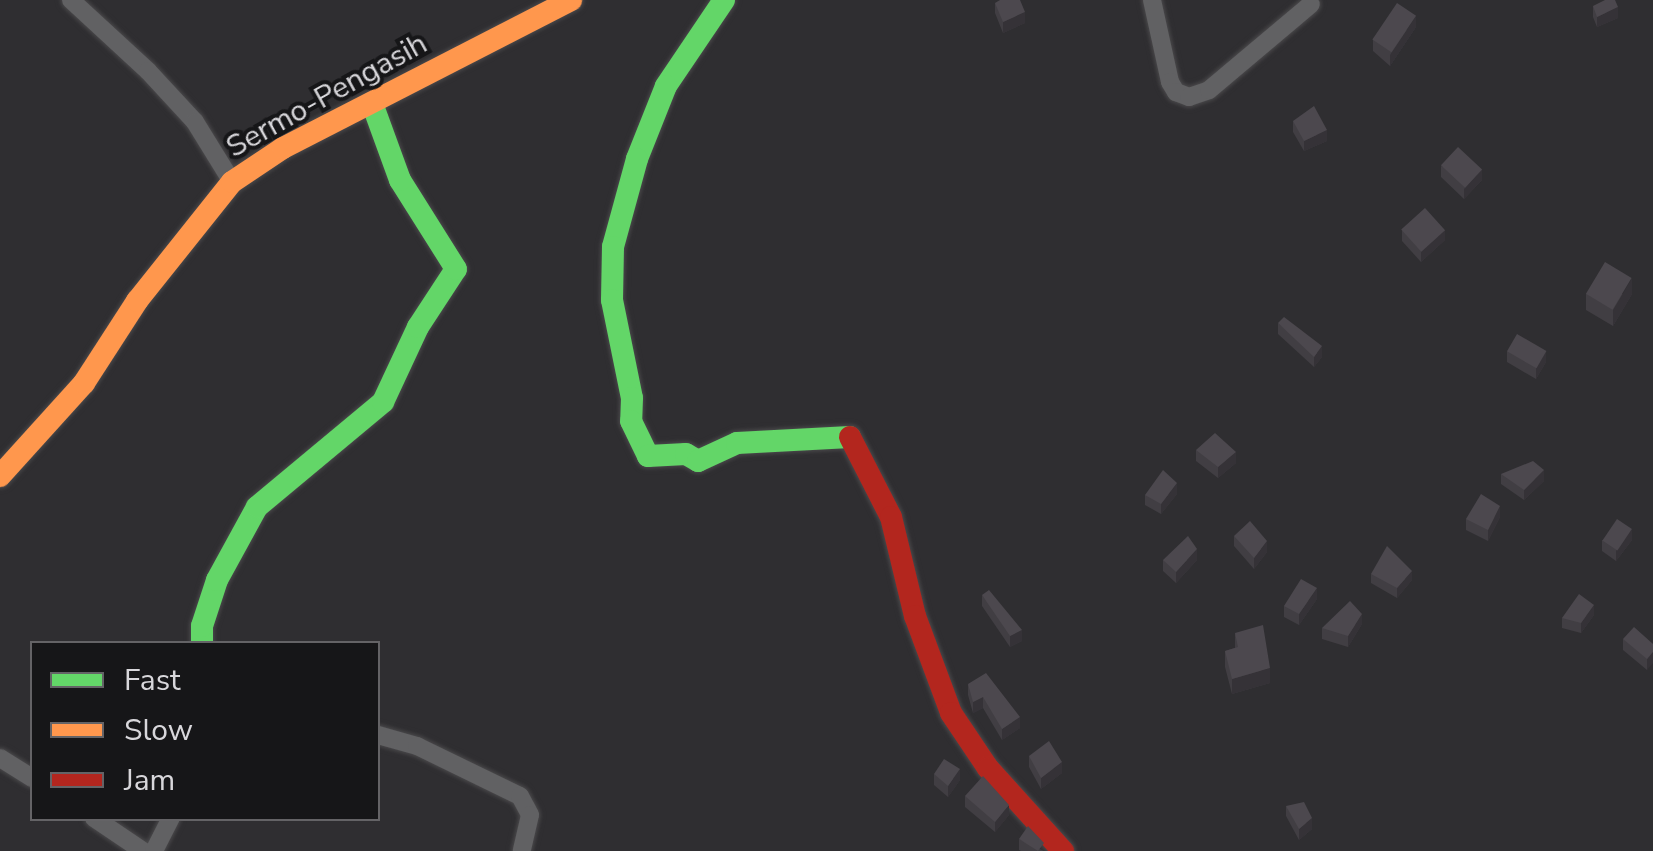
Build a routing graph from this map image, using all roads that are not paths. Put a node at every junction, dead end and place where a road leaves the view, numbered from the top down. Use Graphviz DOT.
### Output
graph roads {
  1 [pos="71,0"];
  2 [pos="571,0"];
  3 [pos="724,0"];
  4 [pos="1152,0"];
  5 [pos="1311,4"];
  6 [pos="372,102"];
  7 [pos="232,182"];
  8 [pos="0,476"];
  9 [pos="202,641"];
  10 [pos="380,736"];
  11 [pos="0,758"];
  12 [pos="30,777"];
  13 [pos="98,821"];
  14 [pos="169,821"];
  15 [pos="143,851"];
  16 [pos="154,851"];
  17 [pos="522,851"];
  18 [pos="1063,851"];
  1 -- 7 [label="street"];
  2 -- 6 [label="street, Sermo-Pengasih"];
  3 -- 18 [label="street"];
  4 -- 5 [label="street"];
  6 -- 7 [label="street, Sermo-Pengasih"];
  6 -- 9 [label="street"];
  7 -- 8 [label="street, Sermo-Pengasih"];
  10 -- 17 [label="street"];
  11 -- 12 [label="street"];
  13 -- 15 [label="street"];
  14 -- 16 [label="street"];
}
